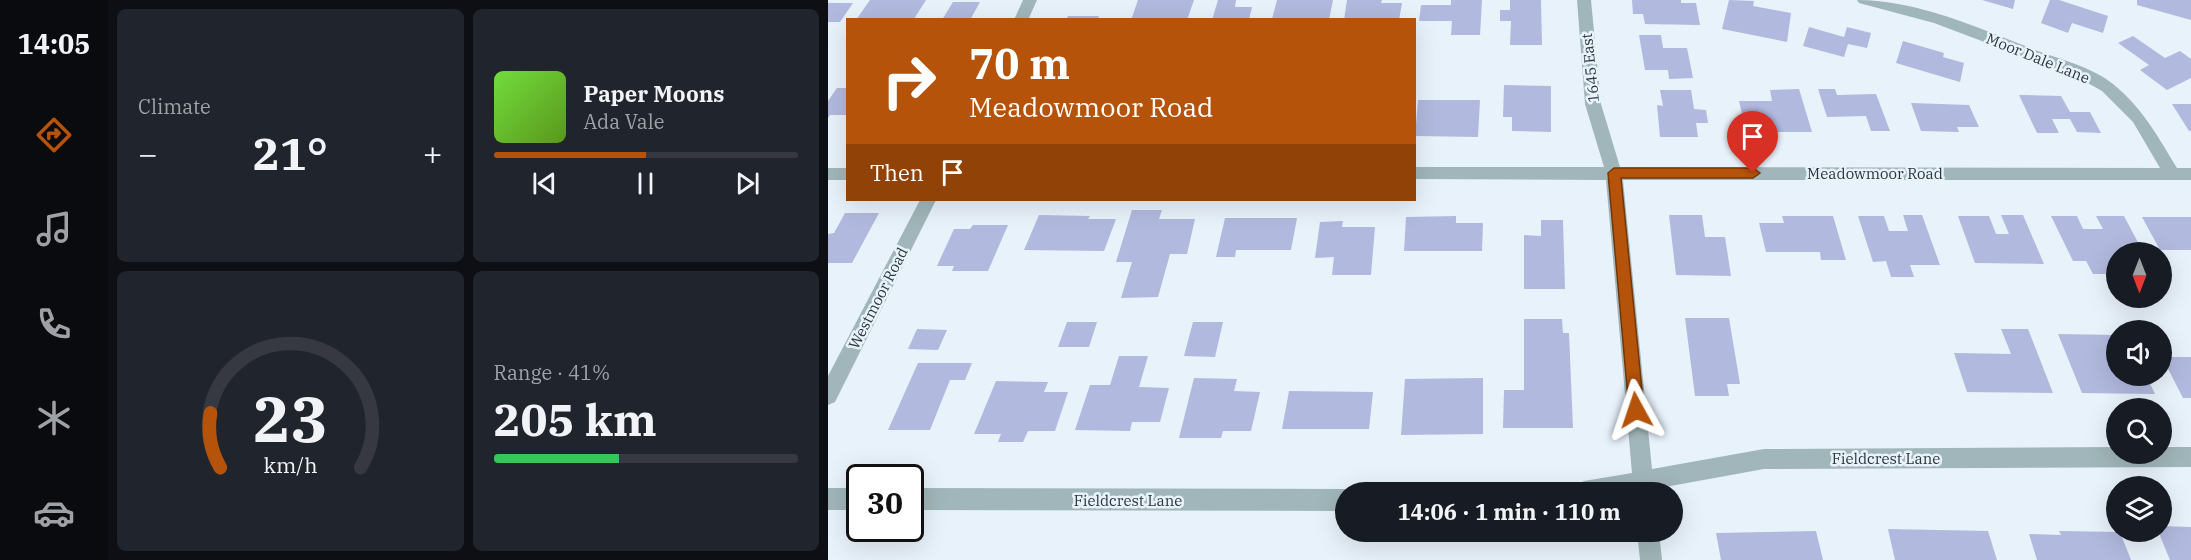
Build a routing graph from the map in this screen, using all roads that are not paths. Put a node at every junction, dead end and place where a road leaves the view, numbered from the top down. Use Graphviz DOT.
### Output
graph roads {
  1 [pos="1030,0"];
  2 [pos="1584,0"];
  3 [pos="1864,0"];
  4 [pos="1021,18"];
  5 [pos="1416,173"];
  6 [pos="1614,173"];
  7 [pos="828,174"];
  8 [pos="846,174"];
  9 [pos="2172,174"];
  10 [pos="2191,174"];
  11 [pos="927,201"];
  12 [pos="828,396"];
  13 [pos="2191,457"];
  14 [pos="1643,482"];
  15 [pos="1665,482"];
  16 [pos="828,499"];
  17 [pos="846,499"];
  18 [pos="924,499"];
  19 [pos="1335,500"];
  20 [pos="1649,542"];
  21 [pos="1651,560"];
  1 -- 4 [label="street"];
  2 -- 6 [label="street, 1645 East"];
  3 -- 9 [label="street, Moor Dale Lane"];
  5 -- 6 [label="street, Meadowmoor Road"];
  6 -- 9 [label="street, Meadowmoor Road"];
  6 -- 14 [label="street, 1645 East"];
  7 -- 8 [label="street"];
  9 -- 10 [label="street, Meadowmoor Road"];
  11 -- 12 [label="street, Westmoor Road"];
  13 -- 15 [label="street, Fieldcrest Lane"];
  16 -- 17 [label="street"];
  18 -- 19 [label="street, Fieldcrest Lane"];
  20 -- 21 [label="street"];
}
